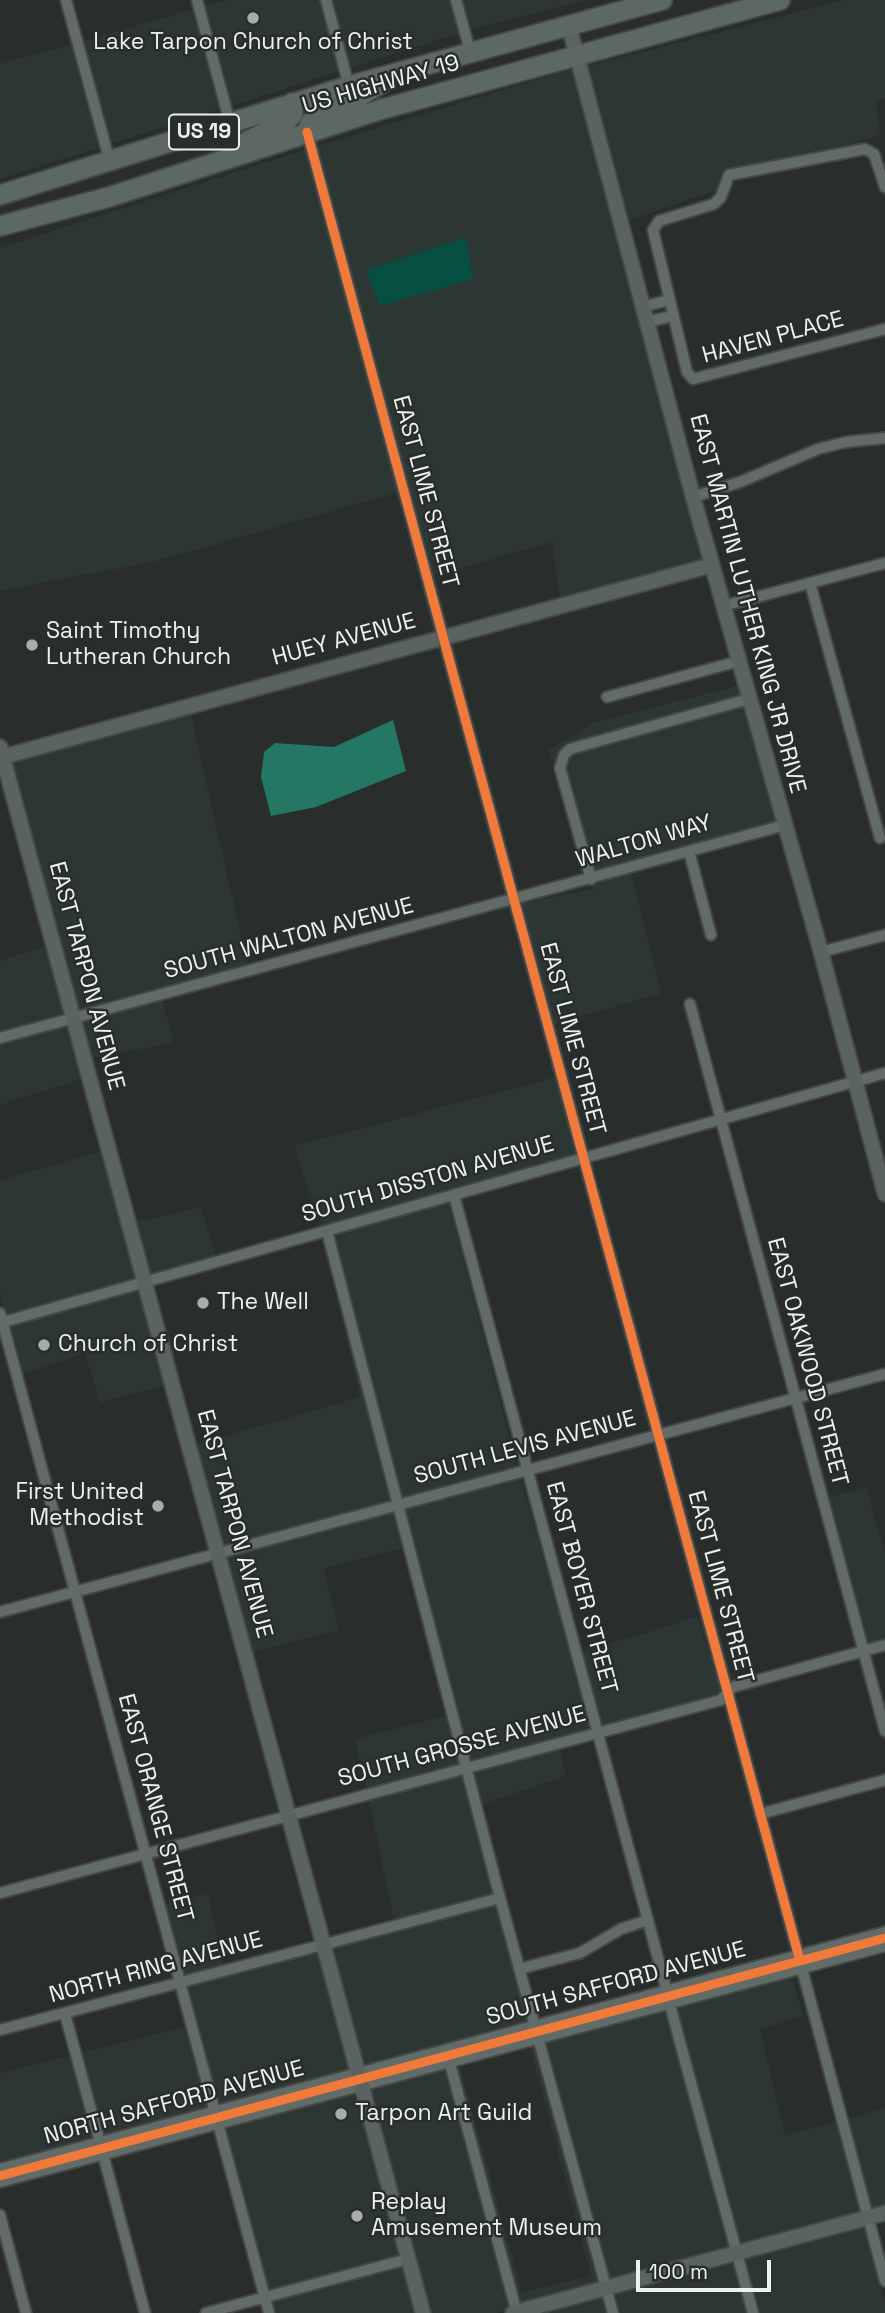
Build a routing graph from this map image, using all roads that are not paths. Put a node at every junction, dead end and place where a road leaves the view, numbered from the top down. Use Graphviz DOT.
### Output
graph roads {
  1 [pos="66,0"];
  2 [pos="197,0"];
  3 [pos="326,0"];
  4 [pos="456,0"];
  5 [pos="662,0"];
  6 [pos="780,0"];
  7 [pos="569,26"];
  8 [pos="470,51"];
  9 [pos="575,56"];
  10 [pos="407,69"];
  11 [pos="349,86"];
  12 [pos="292,103"];
  13 [pos="230,123"];
  14 [pos="307,132"];
  15 [pos="110,162"];
  16 [pos="206,165"];
  17 [pos="885,187"];
  18 [pos="0,195"];
  19 [pos="0,226"];
  20 [pos="669,300"];
  21 [pos="642,307"];
  22 [pos="673,316"];
  23 [pos="646,322"];
  24 [pos="885,329"];
  25 [pos="885,438"];
  26 [pos="693,497"];
  27 [pos="712,565"];
  28 [pos="884,565"];
  29 [pos="810,583"];
  30 [pos="723,607"];
  31 [pos="444,636"];
  32 [pos="739,661"];
  33 [pos="607,696"];
  34 [pos="749,699"];
  35 [pos="1,753"];
  36 [pos="880,815"];
  37 [pos="785,825"];
  38 [pos="880,838"];
  39 [pos="689,851"];
  40 [pos="591,879"];
  41 [pos="515,900"];
  42 [pos="712,935"];
  43 [pos="885,935"];
  44 [pos="821,952"];
  45 [pos="690,1004"];
  46 [pos="74,1019"];
  47 [pos="0,1038"];
  48 [pos="885,1073"];
  49 [pos="855,1082"];
  50 [pos="720,1120"];
  51 [pos="584,1158"];
  52 [pos="885,1194"];
  53 [pos="454,1195"];
  54 [pos="327,1231"];
  55 [pos="145,1281"];
  56 [pos="1,1319"];
  57 [pos="885,1374"];
  58 [pos="795,1398"];
  59 [pos="659,1434"];
  60 [pos="528,1469"];
  61 [pos="396,1504"];
  62 [pos="217,1553"];
  63 [pos="75,1592"];
  64 [pos="0,1612"];
  65 [pos="885,1645"];
  66 [pos="863,1651"];
  67 [pos="728,1693"];
  68 [pos="885,1731"];
  69 [pos="598,1733"];
  70 [pos="466,1769"];
  71 [pos="885,1780"];
  72 [pos="760,1814"];
  73 [pos="289,1815"];
  74 [pos="145,1853"];
  75 [pos="0,1893"];
  76 [pos="500,1898"];
  77 [pos="648,1920"];
  78 [pos="885,1932"];
  79 [pos="323,1945"];
  80 [pos="885,1945"];
  81 [pos="799,1957"];
  82 [pos="519,1969"];
  83 [pos="802,1969"];
  84 [pos="180,1983"];
  85 [pos="667,1992"];
  86 [pos="670,2005"];
  87 [pos="65,2014"];
  88 [pos="533,2020"];
  89 [pos="0,2030"];
  90 [pos="537,2038"];
  91 [pos="449,2060"];
  92 [pos="359,2079"];
  93 [pos="217,2118"];
  94 [pos="101,2148"];
  95 [pos="0,2169"];
  96 [pos="0,2182"];
  97 [pos="885,2214"];
  98 [pos="0,2215"];
  99 [pos="868,2218"];
  100 [pos="737,2253"];
  101 [pos="408,2259"];
  102 [pos="885,2281"];
  103 [pos="606,2288"];
  104 [pos="265,2298"];
  105 [pos="26,2313"];
  106 [pos="145,2313"];
  107 [pos="206,2313"];
  108 [pos="269,2313"];
  109 [pos="423,2313"];
  110 [pos="516,2313"];
  111 [pos="613,2313"];
  112 [pos="753,2313"];
  1 -- 15 [label="street"];
  2 -- 13 [label="street"];
  3 -- 11 [label="street"];
  4 -- 8 [label="street"];
  5 -- 7 [label="highway, US HIGHWAY 19 / US 19"];
  6 -- 9 [label="highway, US HIGHWAY 19 / US 19"];
  7 -- 8 [label="highway, US HIGHWAY 19 / US 19"];
  7 -- 9 [label="main road, EAST MARTIN LUTHER KING JR DRIVE"];
  8 -- 10 [label="highway, US HIGHWAY 19 / US 19"];
  9 -- 14 [label="highway, US HIGHWAY 19 / US 19"];
  9 -- 21 [label="main road, EAST MARTIN LUTHER KING JR DRIVE"];
  10 -- 11 [label="highway, US HIGHWAY 19 / US 19"];
  10 -- 14 [label="highway"];
  11 -- 12 [label="highway, US HIGHWAY 19 / US 19"];
  12 -- 13 [label="highway, US HIGHWAY 19 / US 19"];
  12 -- 16 [label="highway"];
  13 -- 15 [label="highway, US HIGHWAY 19 / US 19"];
  14 -- 16 [label="highway, US HIGHWAY 19 / US 19"];
  14 -- 31 [label="street, EAST LIME STREET"];
  15 -- 18 [label="highway, US HIGHWAY 19 / US 19"];
  16 -- 19 [label="highway, US HIGHWAY 19 / US 19"];
  17 -- 20 [label="street, HAVEN PLACE"];
  20 -- 21 [label="street"];
  20 -- 22 [label="street, HAVEN PLACE"];
  21 -- 23 [label="main road, EAST MARTIN LUTHER KING JR DRIVE"];
  22 -- 23 [label="street"];
  22 -- 24 [label="street, HAVEN PLACE"];
  23 -- 26 [label="main road, EAST MARTIN LUTHER KING JR DRIVE"];
  25 -- 26 [label="street"];
  26 -- 27 [label="main road, EAST MARTIN LUTHER KING JR DRIVE"];
  27 -- 30 [label="main road, EAST MARTIN LUTHER KING JR DRIVE"];
  27 -- 31 [label="main road, HUEY AVENUE"];
  28 -- 29 [label="street"];
  29 -- 30 [label="street"];
  29 -- 36 [label="street"];
  30 -- 32 [label="main road, EAST MARTIN LUTHER KING JR DRIVE"];
  31 -- 35 [label="main road, HUEY AVENUE"];
  31 -- 41 [label="street, EAST LIME STREET"];
  32 -- 33 [label="street"];
  32 -- 34 [label="main road, EAST MARTIN LUTHER KING JR DRIVE"];
  34 -- 37 [label="main road, EAST MARTIN LUTHER KING JR DRIVE"];
  34 -- 40 [label="street"];
  35 -- 46 [label="main road, EAST TARPON AVENUE"];
  36 -- 38 [label="street"];
  37 -- 39 [label="street, WALTON WAY"];
  37 -- 44 [label="main road, EAST MARTIN LUTHER KING JR DRIVE"];
  39 -- 40 [label="street, WALTON WAY"];
  39 -- 42 [label="street"];
  40 -- 41 [label="street, WALTON WAY"];
  41 -- 46 [label="street, SOUTH WALTON AVENUE"];
  41 -- 51 [label="street, EAST LIME STREET"];
  43 -- 44 [label="street"];
  44 -- 49 [label="main road, EAST MARTIN LUTHER KING JR DRIVE"];
  45 -- 50 [label="street, EAST OAKWOOD STREET"];
  46 -- 47 [label="street, SOUTH WALTON AVENUE"];
  46 -- 55 [label="main road, EAST TARPON AVENUE"];
  48 -- 49 [label="street, SOUTH DISSTON AVENUE"];
  49 -- 50 [label="street, SOUTH DISSTON AVENUE"];
  49 -- 52 [label="main road, EAST MARTIN LUTHER KING JR DRIVE"];
  50 -- 51 [label="street, SOUTH DISSTON AVENUE"];
  50 -- 58 [label="street, EAST OAKWOOD STREET"];
  51 -- 53 [label="street, SOUTH DISSTON AVENUE"];
  51 -- 59 [label="street, EAST LIME STREET"];
  53 -- 54 [label="street, SOUTH DISSTON AVENUE"];
  53 -- 60 [label="street, EAST BOYER STREET"];
  54 -- 55 [label="street, SOUTH DISSTON AVENUE"];
  54 -- 61 [label="street"];
  55 -- 56 [label="street, SOUTH DISSTON AVENUE"];
  55 -- 62 [label="main road, EAST TARPON AVENUE"];
  56 -- 63 [label="street, EAST ORANGE STREET"];
  57 -- 58 [label="street, SOUTH LEVIS AVENUE"];
  58 -- 59 [label="street, SOUTH LEVIS AVENUE"];
  58 -- 66 [label="street, EAST OAKWOOD STREET"];
  59 -- 60 [label="street, SOUTH LEVIS AVENUE"];
  59 -- 67 [label="street, EAST LIME STREET"];
  60 -- 61 [label="street, SOUTH LEVIS AVENUE"];
  60 -- 69 [label="street, EAST BOYER STREET"];
  61 -- 62 [label="street, SOUTH LEVIS AVENUE"];
  61 -- 70 [label="street"];
  62 -- 63 [label="street, SOUTH LEVIS AVENUE"];
  62 -- 73 [label="main road, EAST TARPON AVENUE"];
  63 -- 64 [label="street, SOUTH LEVIS AVENUE"];
  63 -- 74 [label="street, EAST ORANGE STREET"];
  65 -- 66 [label="street, SOUTH GROSSE AVENUE"];
  66 -- 67 [label="street, SOUTH GROSSE AVENUE"];
  66 -- 68 [label="street, EAST OAKWOOD STREET"];
  67 -- 69 [label="street, SOUTH GROSSE AVENUE"];
  67 -- 72 [label="street, EAST LIME STREET"];
  69 -- 70 [label="street, SOUTH GROSSE AVENUE"];
  69 -- 77 [label="street, EAST BOYER STREET"];
  70 -- 73 [label="street, SOUTH GROSSE AVENUE"];
  70 -- 76 [label="street"];
  71 -- 72 [label="street"];
  72 -- 81 [label="street, EAST LIME STREET"];
  73 -- 74 [label="street, SOUTH GROSSE AVENUE"];
  73 -- 79 [label="main road, EAST TARPON AVENUE"];
  74 -- 75 [label="street, SOUTH GROSSE AVENUE"];
  74 -- 84 [label="street, EAST ORANGE STREET"];
  76 -- 79 [label="street, NORTH RING AVENUE"];
  76 -- 82 [label="street"];
  77 -- 82 [label="street"];
  77 -- 85 [label="street, EAST BOYER STREET"];
  78 -- 81 [label="street, SOUTH SAFFORD AVENUE"];
  79 -- 84 [label="street, NORTH RING AVENUE"];
  79 -- 92 [label="main road, EAST TARPON AVENUE"];
  80 -- 83 [label="street, SOUTH SAFFORD AVENUE"];
  81 -- 85 [label="street, SOUTH SAFFORD AVENUE"];
  82 -- 88 [label="street"];
  83 -- 86 [label="street, SOUTH SAFFORD AVENUE"];
  83 -- 99 [label="street"];
  84 -- 87 [label="street, NORTH RING AVENUE"];
  84 -- 93 [label="street, EAST ORANGE STREET"];
  85 -- 88 [label="street, SOUTH SAFFORD AVENUE"];
  86 -- 90 [label="street, SOUTH SAFFORD AVENUE"];
  86 -- 100 [label="street"];
  87 -- 89 [label="street, NORTH RING AVENUE"];
  87 -- 94 [label="street"];
  88 -- 90 [label="street"];
  88 -- 92 [label="street, SOUTH SAFFORD AVENUE"];
  90 -- 91 [label="street, SOUTH SAFFORD AVENUE"];
  90 -- 103 [label="street"];
  91 -- 92 [label="street, SOUTH SAFFORD AVENUE"];
  91 -- 110 [label="street"];
  92 -- 93 [label="street, NORTH SAFFORD AVENUE"];
  92 -- 101 [label="main road, EAST TARPON AVENUE"];
  93 -- 94 [label="street, NORTH SAFFORD AVENUE"];
  93 -- 104 [label="street, EAST ORANGE STREET"];
  94 -- 95 [label="street, NORTH SAFFORD AVENUE"];
  94 -- 96 [label="street, NORTH SAFFORD AVENUE"];
  94 -- 106 [label="street"];
  97 -- 99 [label="main road"];
  98 -- 105 [label="street"];
  99 -- 100 [label="main road"];
  99 -- 102 [label="street"];
  100 -- 103 [label="main road"];
  100 -- 112 [label="street"];
  101 -- 104 [label="street"];
  101 -- 109 [label="main road, EAST TARPON AVENUE"];
  103 -- 110 [label="main road"];
  103 -- 111 [label="street"];
  104 -- 107 [label="street"];
  104 -- 108 [label="street, EAST ORANGE STREET"];
}
